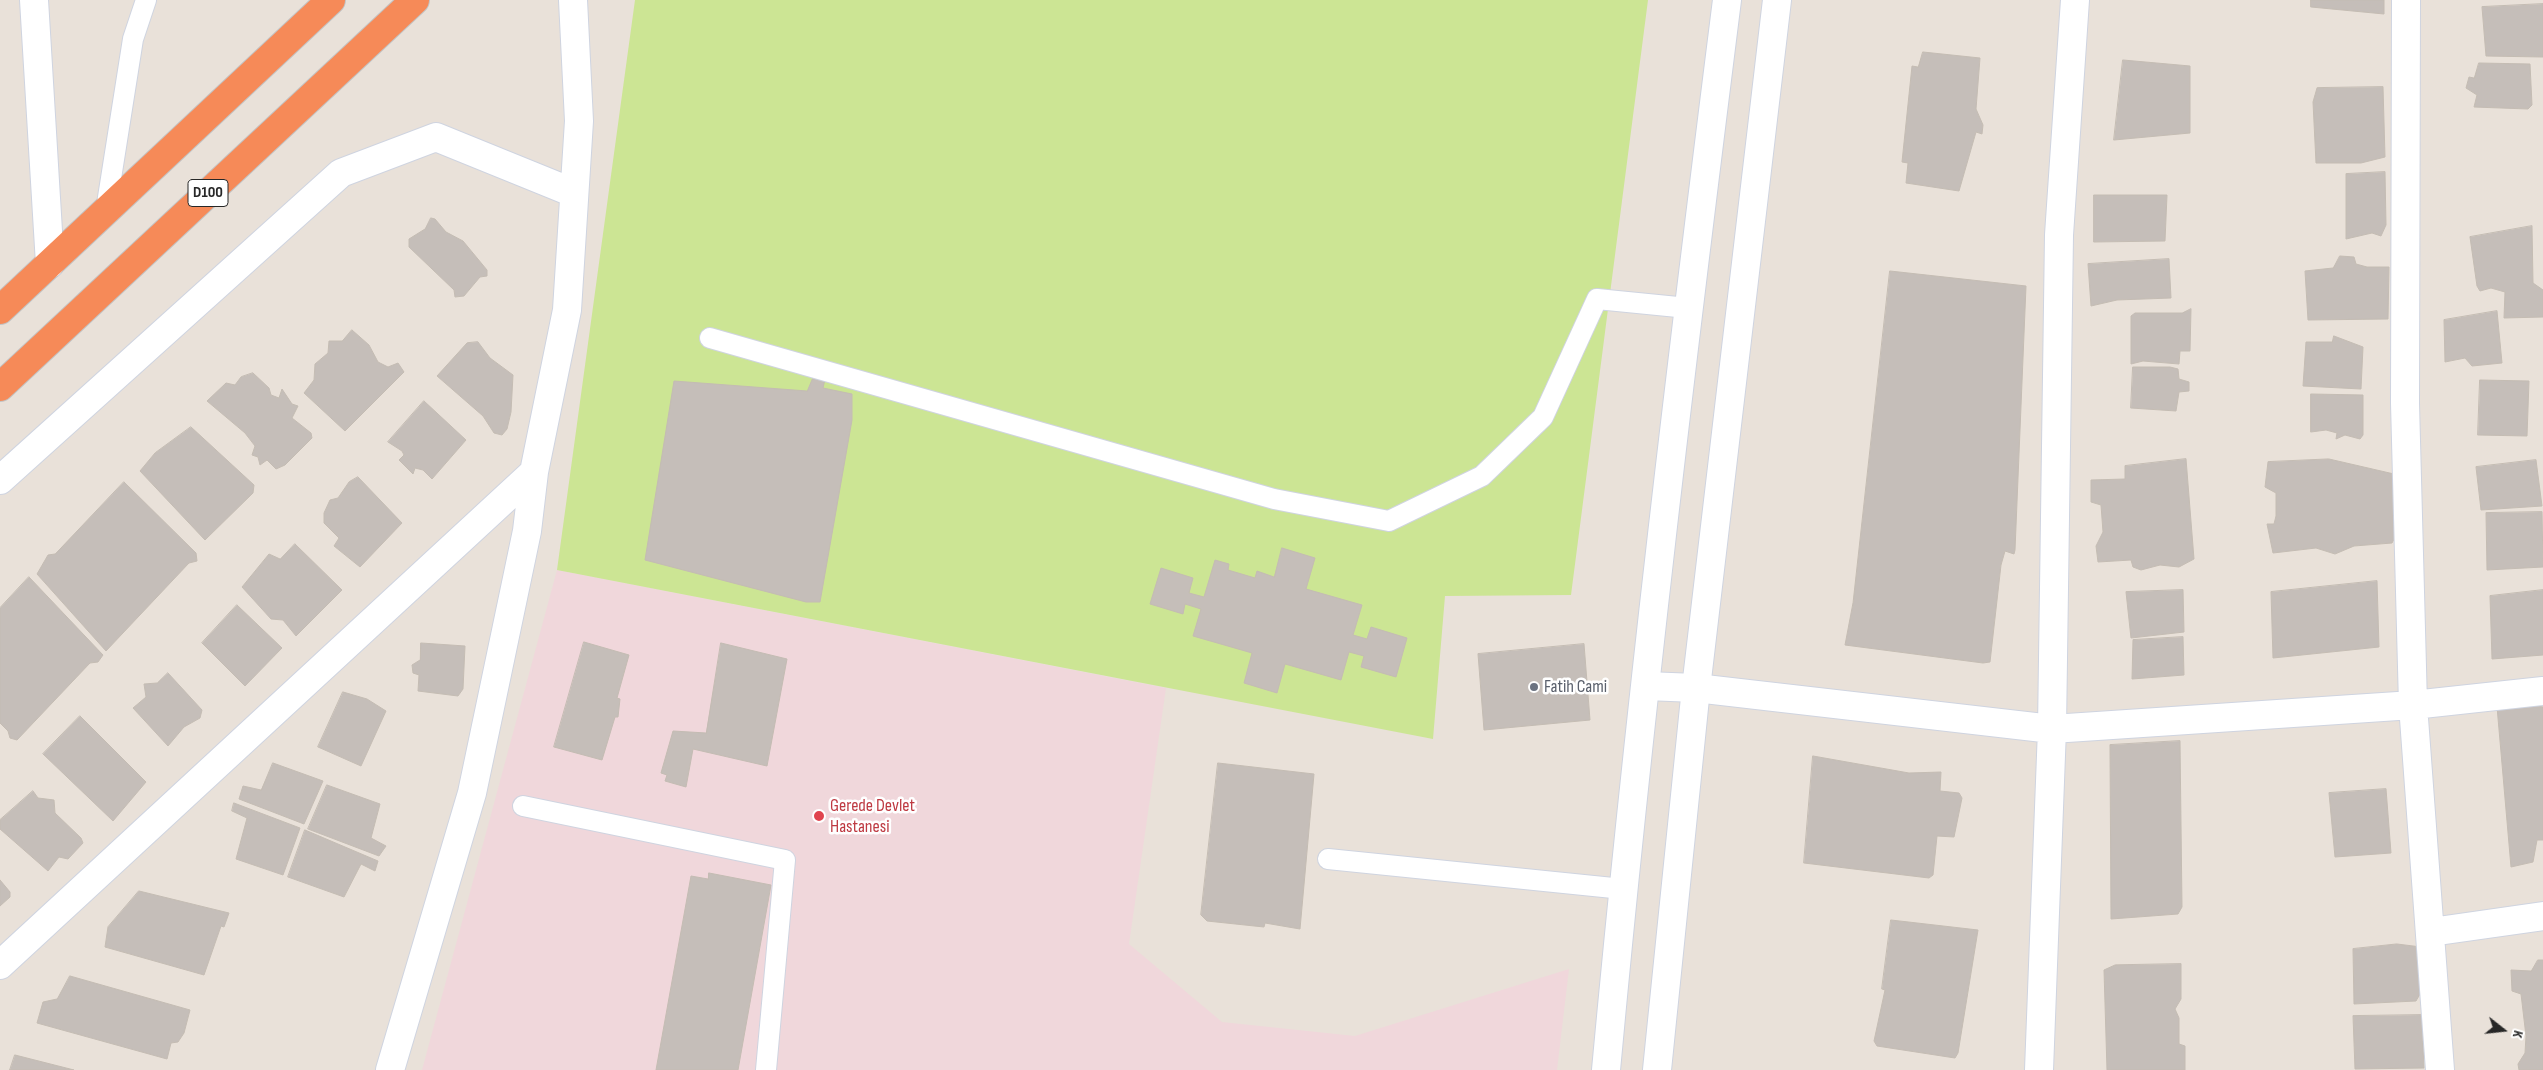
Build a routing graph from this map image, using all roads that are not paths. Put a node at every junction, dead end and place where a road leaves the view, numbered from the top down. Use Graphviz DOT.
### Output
graph roads {
  1 [pos="34,0"];
  2 [pos="146,0"];
  3 [pos="331,0"];
  4 [pos="415,0"];
  5 [pos="573,0"];
  6 [pos="1727,0"];
  7 [pos="1777,0"];
  8 [pos="2075,0"];
  9 [pos="2406,0"];
  10 [pos="574,193"];
  11 [pos="106,210"];
  12 [pos="50,264"];
  13 [pos="1688,308"];
  14 [pos="0,310"];
  15 [pos="710,338"];
  16 [pos="0,386"];
  17 [pos="534,472"];
  18 [pos="0,480"];
  19 [pos="1646,686"];
  20 [pos="1696,688"];
  21 [pos="2543,691"];
  22 [pos="2413,705"];
  23 [pos="2052,729"];
  24 [pos="523,806"];
  25 [pos="1328,860"];
  26 [pos="1623,889"];
  27 [pos="2543,916"];
  28 [pos="2431,932"];
  29 [pos="0,965"];
  30 [pos="390,1070"];
  31 [pos="766,1070"];
  32 [pos="1606,1070"];
  33 [pos="1657,1070"];
  34 [pos="2039,1070"];
  35 [pos="2440,1070"];
  1 -- 12 [label="street"];
  2 -- 11 [label="lane"];
  3 -- 11 [label="highway"];
  4 -- 16 [label="highway, D100"];
  5 -- 10 [label="street"];
  6 -- 13 [label="street"];
  7 -- 20 [label="street"];
  8 -- 23 [label="street"];
  9 -- 22 [label="street"];
  10 -- 17 [label="street"];
  10 -- 18 [label="street"];
  11 -- 12 [label="highway"];
  12 -- 14 [label="highway"];
  13 -- 15 [label="lane"];
  13 -- 19 [label="street"];
  17 -- 29 [label="street"];
  17 -- 30 [label="street"];
  19 -- 20 [label="street"];
  19 -- 26 [label="street"];
  20 -- 23 [label="street"];
  20 -- 33 [label="street"];
  21 -- 22 [label="street"];
  22 -- 23 [label="street"];
  22 -- 28 [label="street"];
  23 -- 34 [label="street"];
  24 -- 31 [label="lane"];
  25 -- 26 [label="lane"];
  26 -- 32 [label="street"];
  27 -- 28 [label="street"];
  28 -- 35 [label="street"];
}
